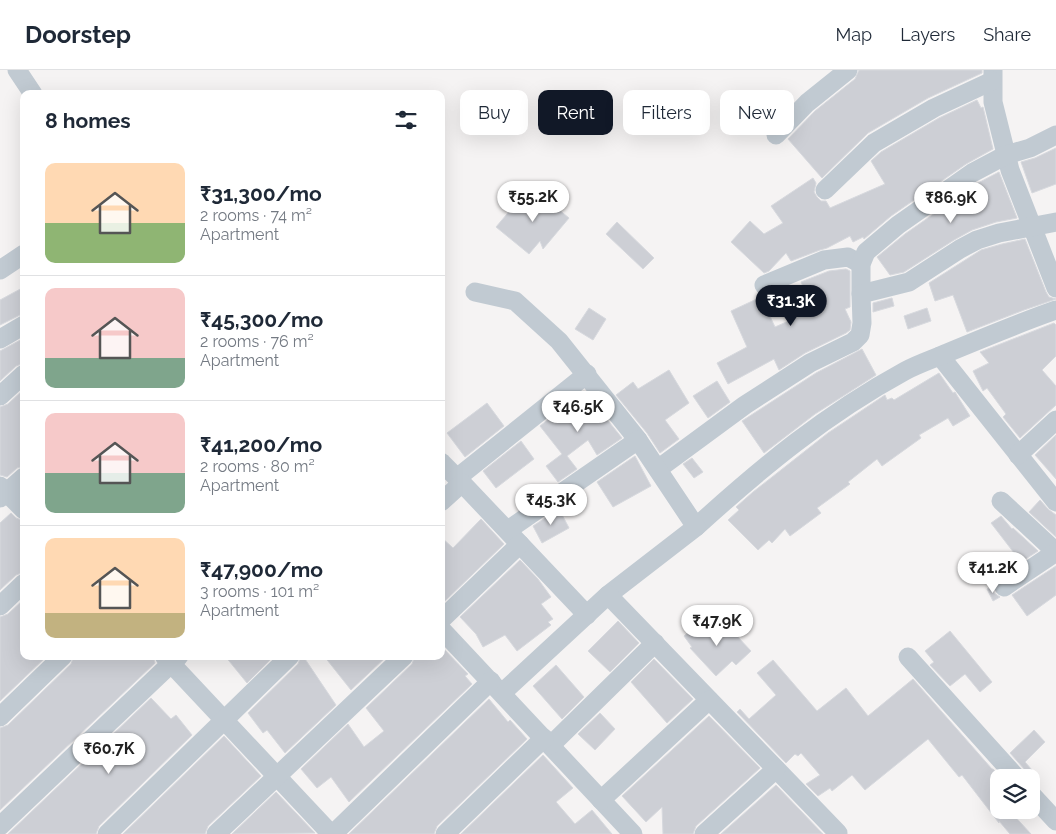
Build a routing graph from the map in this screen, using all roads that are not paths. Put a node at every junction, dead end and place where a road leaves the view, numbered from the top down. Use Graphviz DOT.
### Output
graph roads {
  1 [pos="17,70"];
  2 [pos="848,70"];
  3 [pos="993,76"];
  4 [pos="30,90"];
  5 [pos="794,116"];
  6 [pos="1056,135"];
  7 [pos="1006,155"];
  8 [pos="825,190"];
  9 [pos="1056,222"];
  10 [pos="1032,226"];
  11 [pos="20,257"];
  12 [pos="861,264"];
  13 [pos="0,270"];
  14 [pos="764,286"];
  15 [pos="1056,288"];
  16 [pos="476,292"];
  17 [pos="861,294"];
  18 [pos="1056,310"];
  19 [pos="20,328"];
  20 [pos="0,340"];
  21 [pos="940,356"];
  22 [pos="587,374"];
  23 [pos="20,378"];
  24 [pos="0,396"];
  25 [pos="1056,420"];
  26 [pos="638,440"];
  27 [pos="1018,455"];
  28 [pos="445,466"];
  29 [pos="658,469"];
  30 [pos="20,480"];
  31 [pos="459,481"];
  32 [pos="2,492"];
  33 [pos="445,497"];
  34 [pos="1001,501"];
  35 [pos="1056,502"];
  36 [pos="20,507"];
  37 [pos="696,527"];
  38 [pos="514,537"];
  39 [pos="1056,552"];
  40 [pos="20,586"];
  41 [pos="1004,587"];
  42 [pos="608,595"];
  43 [pos="0,606"];
  44 [pos="445,615"];
  45 [pos="587,615"];
  46 [pos="445,633"];
  47 [pos="655,644"];
  48 [pos="908,657"];
  49 [pos="59,660"];
  50 [pos="171,660"];
  51 [pos="173,660"];
  52 [pos="286,660"];
  53 [pos="400,660"];
  54 [pos="497,687"];
  55 [pos="710,700"];
  56 [pos="0,717"];
  57 [pos="224,720"];
  58 [pos="548,742"];
  59 [pos="1009,769"];
  60 [pos="776,770"];
  61 [pos="277,777"];
  62 [pos="601,800"];
  63 [pos="1040,804"];
  64 [pos="1056,822"];
  65 [pos="0,826"];
  66 [pos="107,834"];
  67 [pos="216,834"];
  68 [pos="332,834"];
  69 [pos="445,834"];
  70 [pos="633,834"];
  71 [pos="704,834"];
  72 [pos="838,834"];
  1 -- 4 [label="street"];
  2 -- 5 [label="street"];
  3 -- 7 [label="street"];
  3 -- 8 [label="street"];
  6 -- 7 [label="street"];
  7 -- 10 [label="street"];
  7 -- 12 [label="street"];
  9 -- 10 [label="street"];
  10 -- 15 [label="street"];
  10 -- 17 [label="street"];
  11 -- 13 [label="street"];
  12 -- 14 [label="street"];
  12 -- 17 [label="street"];
  16 -- 22 [label="street"];
  17 -- 29 [label="street"];
  18 -- 21 [label="street"];
  19 -- 20 [label="street"];
  21 -- 27 [label="street"];
  21 -- 37 [label="street"];
  22 -- 26 [label="street"];
  22 -- 31 [label="street"];
  23 -- 24 [label="street"];
  25 -- 27 [label="street"];
  26 -- 29 [label="street"];
  26 -- 38 [label="street"];
  27 -- 35 [label="street"];
  28 -- 31 [label="street"];
  29 -- 37 [label="street"];
  30 -- 32 [label="street"];
  31 -- 33 [label="street"];
  31 -- 38 [label="street"];
  32 -- 36 [label="street"];
  34 -- 39 [label="street"];
  37 -- 42 [label="street"];
  38 -- 44 [label="street"];
  38 -- 45 [label="street"];
  39 -- 41 [label="street"];
  40 -- 43 [label="street"];
  42 -- 45 [label="street"];
  42 -- 47 [label="street"];
  45 -- 54 [label="street"];
  46 -- 54 [label="street"];
  47 -- 55 [label="street"];
  47 -- 58 [label="street"];
  48 -- 59 [label="street"];
  49 -- 56 [label="street"];
  50 -- 65 [label="street"];
  51 -- 57 [label="street"];
  52 -- 57 [label="street"];
  53 -- 61 [label="street"];
  54 -- 58 [label="street"];
  54 -- 68 [label="street"];
  55 -- 60 [label="street"];
  55 -- 62 [label="street"];
  57 -- 61 [label="street"];
  57 -- 66 [label="street"];
  58 -- 62 [label="street"];
  58 -- 69 [label="street"];
  60 -- 71 [label="street"];
  60 -- 72 [label="street"];
  61 -- 67 [label="street"];
  61 -- 68 [label="street"];
  62 -- 70 [label="street"];
  63 -- 64 [label="street"];
}
